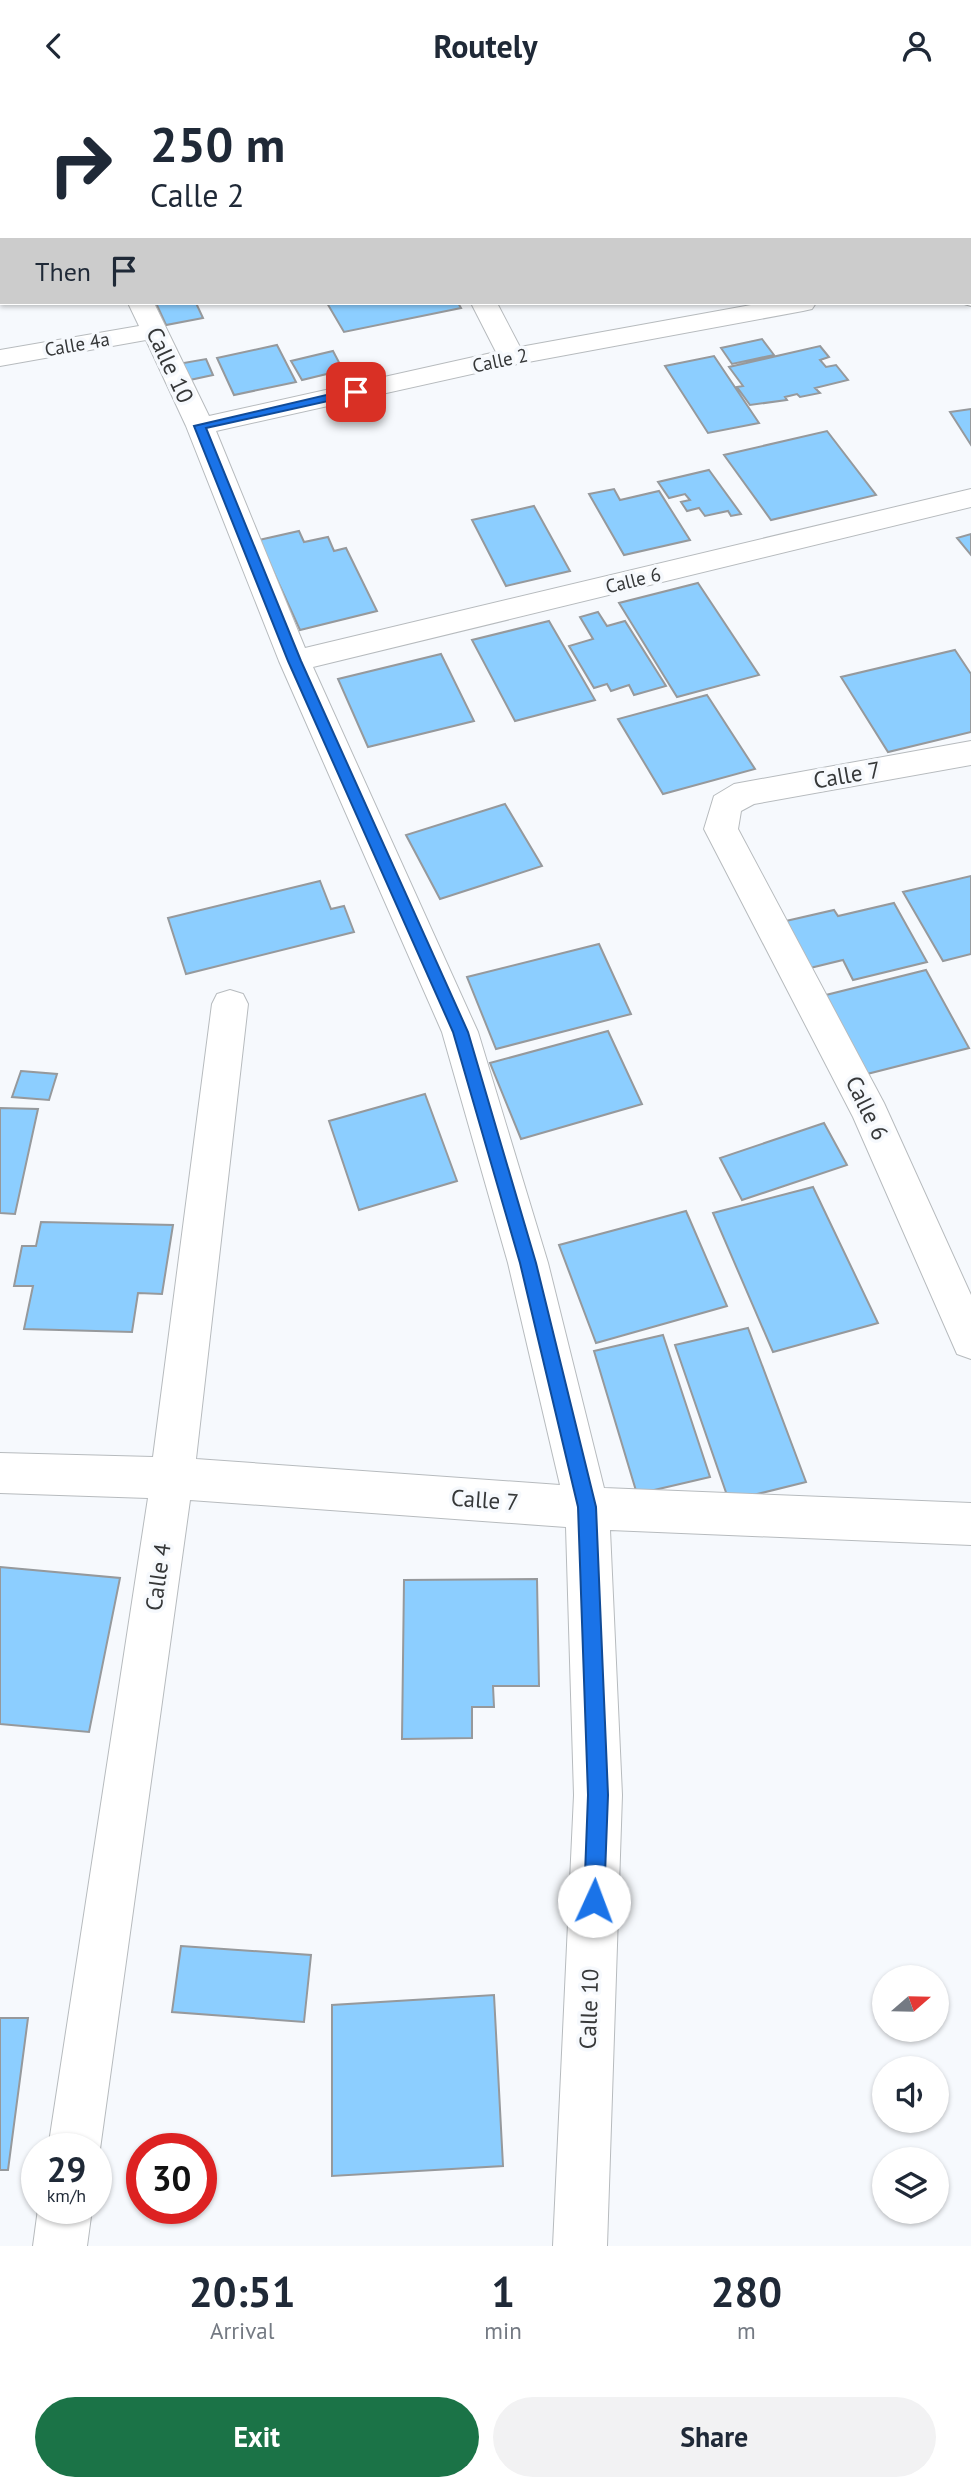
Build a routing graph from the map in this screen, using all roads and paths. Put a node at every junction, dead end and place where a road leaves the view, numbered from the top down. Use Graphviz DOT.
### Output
graph roads {
  1 [pos="142,305"];
  2 [pos="485,305"];
  3 [pos="792,305"];
  4 [pos="153,331"];
  5 [pos="512,357"];
  6 [pos="0,358"];
  7 [pos="200,426"];
  8 [pos="971,499"];
  9 [pos="295,661"];
  10 [pos="971,754"];
  11 [pos="726,805"];
  12 [pos="230,1004"];
  13 [pos="971,1341"];
  14 [pos="0,1473"];
  15 [pos="172,1478"];
  16 [pos="587,1507"];
  17 [pos="971,1524"];
  18 [pos="76,2133"];
  19 [pos="63,2224"];
  20 [pos="60,2246"];
  21 [pos="580,2246"];
  1 -- 4 [label="street, Calle 10"];
  2 -- 5 [label="street"];
  3 -- 5 [label="street, Calle 2"];
  4 -- 6 [label="street, Calle 4a"];
  4 -- 7 [label="street, Calle 10"];
  5 -- 7 [label="street, Calle 2"];
  7 -- 9 [label="street, Calle 10"];
  8 -- 9 [label="street, Calle 6"];
  9 -- 16 [label="street, Calle 10"];
  10 -- 11 [label="street, Calle 7"];
  11 -- 13 [label="street, Calle 6"];
  12 -- 15 [label="street, Calle 4"];
  14 -- 15 [label="street, Calle 7"];
  15 -- 16 [label="street, Calle 7"];
  15 -- 18 [label="street, Calle 4"];
  16 -- 17 [label="street, Calle 7"];
  16 -- 21 [label="street, Calle 10"];
  19 -- 20 [label="street"];
}
